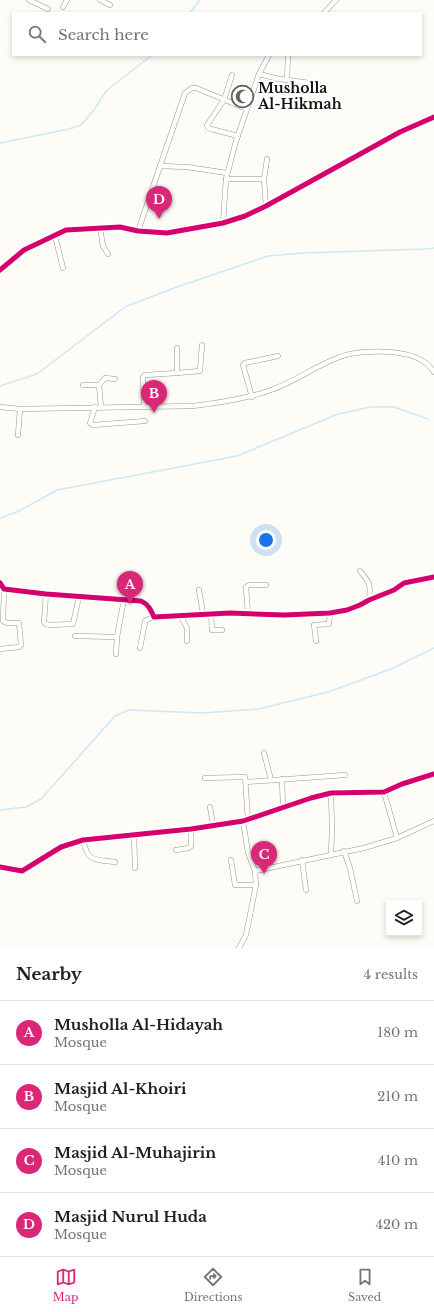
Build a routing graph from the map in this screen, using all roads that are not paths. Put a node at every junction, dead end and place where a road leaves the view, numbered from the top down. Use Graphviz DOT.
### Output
graph roads {
  1 [pos="29,0"];
  2 [pos="67,0"];
  3 [pos="100,0"];
  4 [pos="336,0"];
  5 [pos="110,5"];
  6 [pos="63,7"];
  7 [pos="48,9"];
  8 [pos="325,12"];
  9 [pos="268,56"];
  10 [pos="288,56"];
  11 [pos="258,74"];
  12 [pos="232,75"];
  13 [pos="287,80"];
  14 [pos="318,84"];
  15 [pos="224,100"];
  16 [pos="247,110"];
  17 [pos="434,117"];
  18 [pos="238,136"];
  19 [pos="267,159"];
  20 [pos="160,166"];
  21 [pos="227,173"];
  22 [pos="226,179"];
  23 [pos="264,179"];
  24 [pos="266,206"];
  25 [pos="223,224"];
  26 [pos="100,228"];
  27 [pos="138,231"];
  28 [pos="55,236"];
  29 [pos="108,254"];
  30 [pos="63,268"];
  31 [pos="0,270"];
  32 [pos="202,345"];
  33 [pos="177,348"];
  34 [pos="278,356"];
  35 [pos="434,372"];
  36 [pos="177,373"];
  37 [pos="115,379"];
  38 [pos="83,385"];
  39 [pos="99,385"];
  40 [pos="252,397"];
  41 [pos="144,406"];
  42 [pos="0,407"];
  43 [pos="95,407"];
  44 [pos="101,407"];
  45 [pos="20,409"];
  46 [pos="145,421"];
  47 [pos="18,435"];
  48 [pos="360,571"];
  49 [pos="434,577"];
  50 [pos="0,583"];
  51 [pos="266,585"];
  52 [pos="4,589"];
  53 [pos="199,590"];
  54 [pos="46,594"];
  55 [pos="79,596"];
  56 [pos="124,599"];
  57 [pos="369,600"];
  58 [pos="330,612"];
  59 [pos="203,614"];
  60 [pos="211,614"];
  61 [pos="248,614"];
  62 [pos="180,615"];
  63 [pos="154,617"];
  64 [pos="222,630"];
  65 [pos="75,636"];
  66 [pos="117,637"];
  67 [pos="316,640"];
  68 [pos="187,641"];
  69 [pos="140,648"];
  70 [pos="0,649"];
  71 [pos="116,654"];
  72 [pos="264,753"];
  73 [pos="345,774"];
  74 [pos="434,774"];
  75 [pos="205,778"];
  76 [pos="282,779"];
  77 [pos="271,780"];
  78 [pos="246,782"];
  79 [pos="384,792"];
  80 [pos="331,793"];
  81 [pos="210,807"];
  82 [pos="283,807"];
  83 [pos="434,820"];
  84 [pos="245,821"];
  85 [pos="213,826"];
  86 [pos="191,828"];
  87 [pos="134,834"];
  88 [pos="397,838"];
  89 [pos="83,840"];
  90 [pos="176,850"];
  91 [pos="344,852"];
  92 [pos="330,854"];
  93 [pos="232,860"];
  94 [pos="302,860"];
  95 [pos="115,862"];
  96 [pos="0,867"];
  97 [pos="135,868"];
  98 [pos="255,871"];
  99 [pos="256,885"];
  100 [pos="306,890"];
  101 [pos="358,901"];
  102 [pos="239,948"];
  1 -- 7 [label="street"];
  2 -- 6 [label="street"];
  3 -- 5 [label="street"];
  4 -- 8 [label="street"];
  9 -- 11 [label="street"];
  10 -- 13 [label="street"];
  11 -- 13 [label="street"];
  11 -- 16 [label="street"];
  12 -- 15 [label="street"];
  13 -- 14 [label="street"];
  15 -- 16 [label="street"];
  15 -- 18 [label="street"];
  15 -- 20 [label="street"];
  16 -- 18 [label="street"];
  17 -- 24 [label="street"];
  18 -- 21 [label="street"];
  19 -- 23 [label="street"];
  20 -- 21 [label="street"];
  20 -- 27 [label="street"];
  21 -- 22 [label="street"];
  22 -- 23 [label="street"];
  22 -- 25 [label="street"];
  23 -- 24 [label="street"];
  24 -- 25 [label="street"];
  25 -- 27 [label="street"];
  26 -- 27 [label="street"];
  26 -- 28 [label="street"];
  26 -- 29 [label="street"];
  28 -- 30 [label="street"];
  28 -- 31 [label="street"];
  32 -- 36 [label="street"];
  33 -- 36 [label="street"];
  34 -- 40 [label="street"];
  35 -- 40 [label="street"];
  36 -- 41 [label="street"];
  37 -- 39 [label="street"];
  38 -- 39 [label="street"];
  39 -- 44 [label="street"];
  40 -- 41 [label="street"];
  41 -- 44 [label="street"];
  42 -- 45 [label="street"];
  43 -- 44 [label="street"];
  43 -- 45 [label="street"];
  43 -- 46 [label="street"];
  45 -- 47 [label="street"];
  48 -- 57 [label="street"];
  49 -- 57 [label="street"];
  50 -- 52 [label="street"];
  51 -- 61 [label="street"];
  52 -- 54 [label="street"];
  52 -- 70 [label="street"];
  53 -- 59 [label="street"];
  54 -- 55 [label="street"];
  54 -- 55 [label="street"];
  55 -- 56 [label="street"];
  56 -- 63 [label="street"];
  56 -- 66 [label="street"];
  57 -- 58 [label="street"];
  58 -- 61 [label="street"];
  58 -- 67 [label="street"];
  59 -- 60 [label="street"];
  59 -- 62 [label="street"];
  60 -- 61 [label="street"];
  60 -- 64 [label="street"];
  62 -- 63 [label="street"];
  62 -- 68 [label="street"];
  63 -- 69 [label="street"];
  65 -- 66 [label="street"];
  66 -- 71 [label="street"];
  72 -- 77 [label="street"];
  73 -- 76 [label="street"];
  74 -- 79 [label="street"];
  75 -- 78 [label="street"];
  76 -- 77 [label="street"];
  76 -- 82 [label="street"];
  77 -- 78 [label="street"];
  78 -- 84 [label="street"];
  79 -- 80 [label="street"];
  79 -- 88 [label="street"];
  80 -- 82 [label="street"];
  80 -- 92 [label="street"];
  81 -- 85 [label="street"];
  82 -- 84 [label="street"];
  83 -- 88 [label="street"];
  84 -- 85 [label="street"];
  84 -- 98 [label="street"];
  85 -- 86 [label="street"];
  86 -- 87 [label="street"];
  86 -- 90 [label="street"];
  87 -- 89 [label="street"];
  87 -- 97 [label="street"];
  88 -- 91 [label="street"];
  89 -- 95 [label="street"];
  89 -- 96 [label="street"];
  91 -- 92 [label="street"];
  91 -- 101 [label="street"];
  92 -- 94 [label="street"];
  93 -- 99 [label="street"];
  94 -- 98 [label="street"];
  94 -- 100 [label="street"];
  98 -- 99 [label="street"];
  99 -- 102 [label="street"];
}
